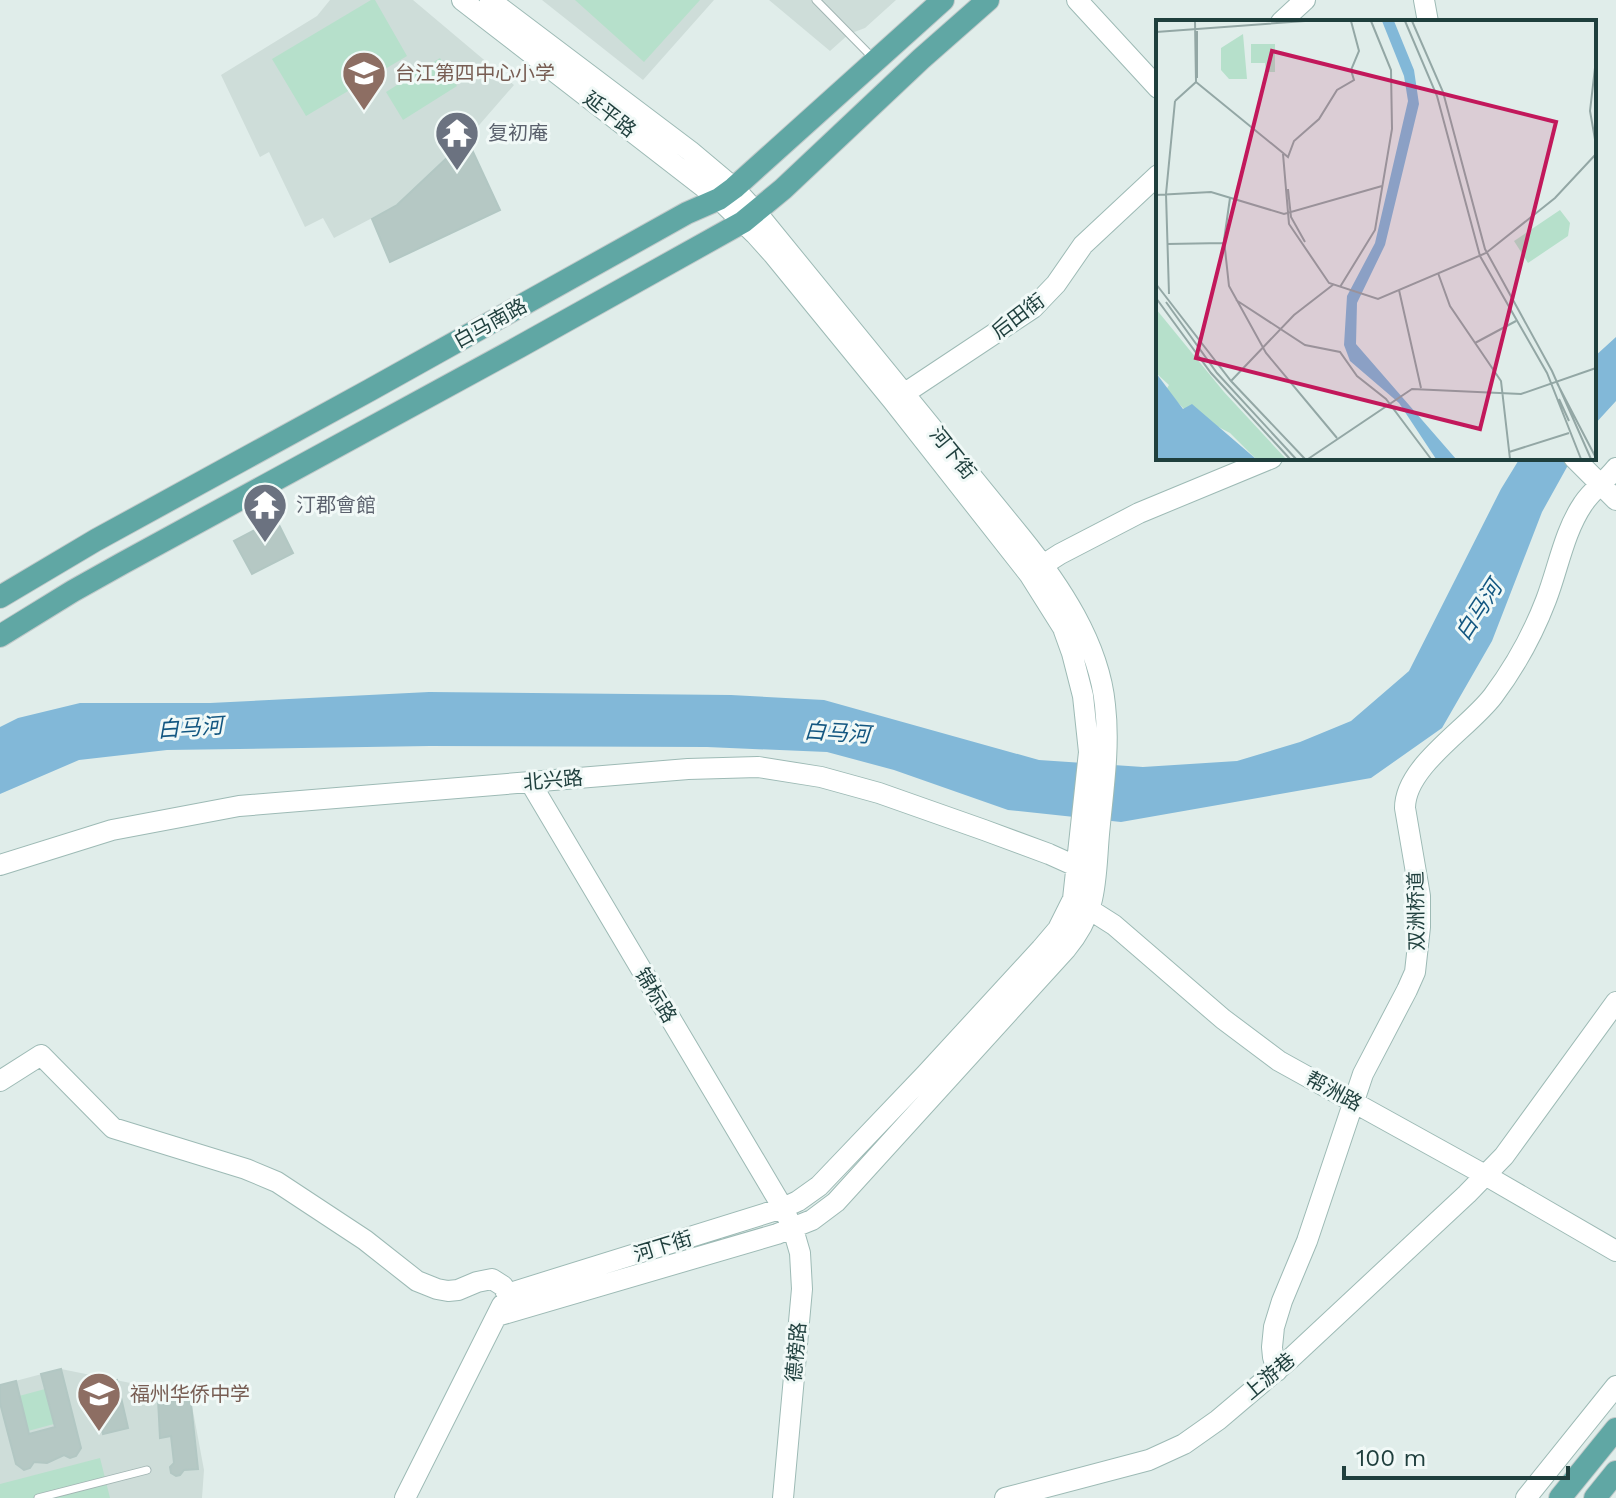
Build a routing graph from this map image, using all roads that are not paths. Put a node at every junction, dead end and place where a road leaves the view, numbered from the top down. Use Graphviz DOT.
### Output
graph roads {
  1 [pos="462,0"];
  2 [pos="490,0"];
  3 [pos="816,0"];
  4 [pos="943,0"];
  5 [pos="988,0"];
  6 [pos="1077,0"];
  7 [pos="1305,0"];
  8 [pos="1424,0"];
  9 [pos="1283,20"];
  10 [pos="1428,20"];
  11 [pos="876,61"];
  12 [pos="1156,86"];
  13 [pos="1156,177"];
  14 [pos="727,194"];
  15 [pos="750,217"];
  16 [pos="899,397"];
  17 [pos="1267,460"];
  18 [pos="1577,461"];
  19 [pos="1616,468"];
  20 [pos="1600,485"];
  21 [pos="1616,500"];
  22 [pos="1036,569"];
  23 [pos="0,597"];
  24 [pos="0,636"];
  25 [pos="530,782"];
  26 [pos="0,865"];
  27 [pos="1087,871"];
  28 [pos="1082,904"];
  29 [pos="1616,1002"];
  30 [pos="0,1081"];
  31 [pos="1355,1102"];
  32 [pos="1485,1175"];
  33 [pos="783,1208"];
  34 [pos="793,1229"];
  35 [pos="1616,1251"];
  36 [pos="507,1294"];
  37 [pos="497,1316"];
  38 [pos="1277,1371"];
  39 [pos="1616,1386"];
  40 [pos="1616,1429"];
  41 [pos="147,1470"];
  42 [pos="1616,1472"];
  43 [pos="1009,1497"];
  44 [pos="38,1498"];
  45 [pos="405,1498"];
  46 [pos="783,1498"];
  47 [pos="1526,1498"];
  48 [pos="1560,1498"];
  49 [pos="1595,1498"];
  1 -- 14 [label="street, 延平路"];
  2 -- 14 [label="street, 延平路"];
  3 -- 11 [label="lane"];
  4 -- 11 [label="main road, 白马南路"];
  5 -- 15 [label="main road"];
  6 -- 12 [label="street"];
  7 -- 9 [label="street"];
  8 -- 10 [label="street"];
  11 -- 14 [label="main road, 白马南路"];
  13 -- 16 [label="street, 后田街"];
  14 -- 15 [label="street, 河下街"];
  14 -- 23 [label="main road, 白马南路"];
  15 -- 16 [label="street, 河下街"];
  15 -- 24 [label="main road"];
  16 -- 22 [label="street, 河下街"];
  17 -- 22 [label="street"];
  18 -- 20 [label="street"];
  19 -- 20 [label="street, 双洲桥道"];
  20 -- 21 [label="street"];
  20 -- 31 [label="street, 双洲桥道"];
  22 -- 27 [label="street, 河下街"];
  25 -- 26 [label="street, 北兴路"];
  25 -- 27 [label="street, 北兴路"];
  25 -- 33 [label="street, 锦标路"];
  27 -- 28 [label="street, 河下街"];
  28 -- 31 [label="street, 帮洲路"];
  28 -- 33 [label="street, 河下街"];
  28 -- 34 [label="street, 河下街"];
  29 -- 32 [label="street, 上游巷"];
  30 -- 36 [label="street"];
  31 -- 32 [label="street, 帮洲路"];
  31 -- 38 [label="street, 双洲桥道"];
  32 -- 35 [label="street, 帮洲路"];
  32 -- 38 [label="street, 上游巷"];
  33 -- 34 [label="street, 德榜路"];
  33 -- 36 [label="street, 河下街"];
  34 -- 37 [label="street, 河下街"];
  34 -- 46 [label="street, 德榜路"];
  36 -- 37 [label="street"];
  37 -- 45 [label="street"];
  38 -- 43 [label="street, 上游巷"];
  39 -- 47 [label="street"];
  40 -- 48 [label="main road"];
  41 -- 44 [label="lane"];
  42 -- 49 [label="main road"];
}
